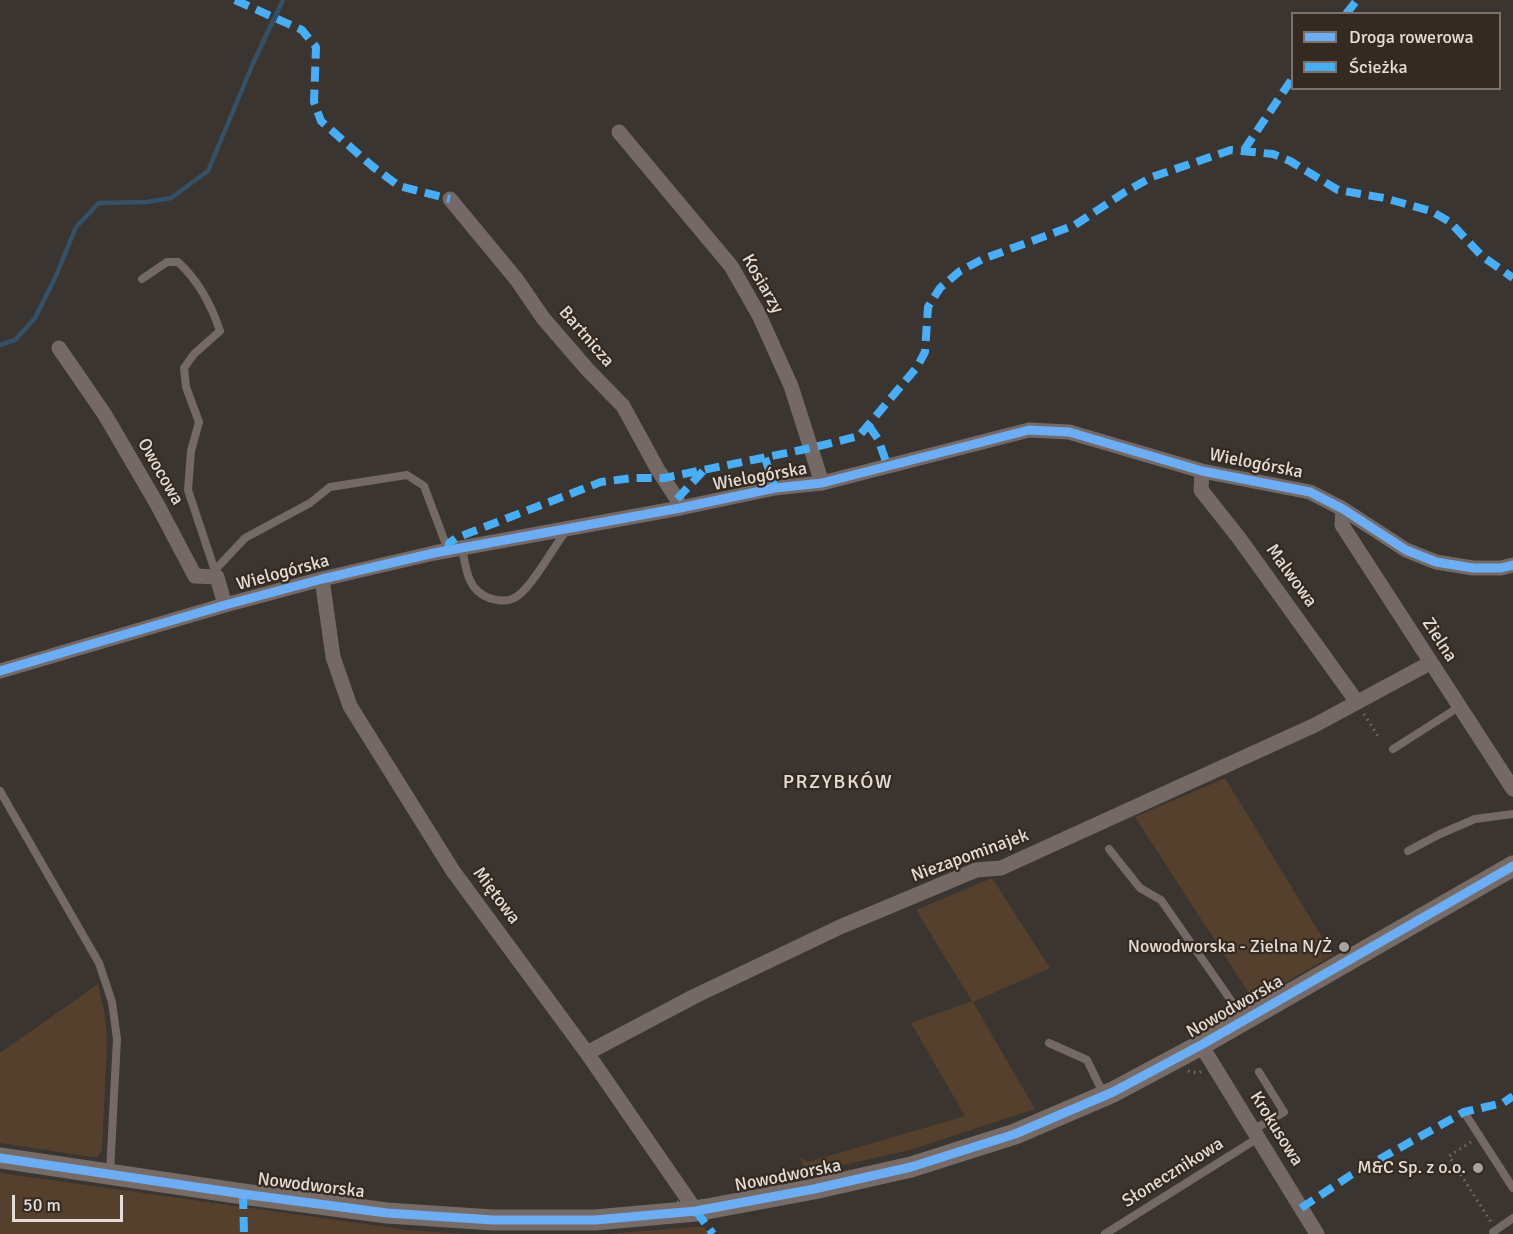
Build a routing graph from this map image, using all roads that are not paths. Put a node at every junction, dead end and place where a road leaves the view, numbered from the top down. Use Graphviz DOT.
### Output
graph roads {
  1 [pos="619,132"];
  2 [pos="450,200"];
  3 [pos="142,279"];
  4 [pos="59,348"];
  5 [pos="1202,471"];
  6 [pos="822,483"];
  7 [pos="680,508"];
  8 [pos="1343,509"];
  9 [pos="568,529"];
  10 [pos="455,549"];
  11 [pos="1513,566"];
  12 [pos="216,574"];
  13 [pos="322,579"];
  14 [pos="225,605"];
  15 [pos="1430,663"];
  16 [pos="1,670"];
  17 [pos="1357,702"];
  18 [pos="1459,707"];
  19 [pos="1393,749"];
  20 [pos="1513,789"];
  21 [pos="0,791"];
  22 [pos="1513,814"];
  23 [pos="1109,849"];
  24 [pos="1408,851"];
  25 [pos="1513,866"];
  26 [pos="1245,1020"];
  27 [pos="1049,1043"];
  28 [pos="1201,1045"];
  29 [pos="587,1053"];
  30 [pos="1259,1072"];
  31 [pos="1104,1096"];
  32 [pos="1464,1112"];
  33 [pos="1256,1134"];
  34 [pos="0,1158"];
  35 [pos="110,1174"];
  36 [pos="1513,1188"];
  37 [pos="699,1205"];
  38 [pos="1513,1218"];
  39 [pos="1495,1231"];
  40 [pos="1105,1234"];
  41 [pos="1317,1234"];
  1 -- 6 [label="street, Kosiarzy"];
  2 -- 7 [label="street, Bartnicza"];
  3 -- 12 [label="lane"];
  4 -- 12 [label="street, Owocowa"];
  5 -- 6 [label="street, Wielogórska"];
  5 -- 8 [label="street, Wielogórska"];
  5 -- 17 [label="street, Malwowa"];
  6 -- 7 [label="street, Wielogórska"];
  7 -- 9 [label="street, Wielogórska"];
  8 -- 11 [label="street, Wielogórska"];
  8 -- 15 [label="street, Zielna"];
  9 -- 10 [label="street, Wielogórska"];
  9 -- 10 [label="lane"];
  10 -- 12 [label="lane"];
  10 -- 13 [label="street, Wielogórska"];
  12 -- 14 [label="street"];
  13 -- 14 [label="street, Wielogórska"];
  13 -- 29 [label="street, Miętowa"];
  14 -- 16 [label="street, Wielogórska"];
  15 -- 17 [label="street, Niezapominajek"];
  15 -- 18 [label="street, Zielna"];
  17 -- 29 [label="street, Niezapominajek"];
  18 -- 19 [label="lane"];
  18 -- 20 [label="street, Zielna"];
  21 -- 35 [label="lane"];
  22 -- 24 [label="lane"];
  23 -- 26 [label="lane"];
  25 -- 26 [label="street, Nowodworska"];
  26 -- 28 [label="street, Nowodworska"];
  27 -- 31 [label="lane"];
  28 -- 31 [label="street, Nowodworska"];
  28 -- 33 [label="street, Krokusowa"];
  29 -- 37 [label="street, Miętowa"];
  30 -- 33 [label="lane, Słonecznikowa"];
  31 -- 37 [label="street, Nowodworska"];
  32 -- 36 [label="lane"];
  33 -- 40 [label="lane, Słonecznikowa"];
  33 -- 41 [label="street, Krokusowa"];
  34 -- 35 [label="street, Nowodworska"];
  35 -- 37 [label="street, Nowodworska"];
  38 -- 39 [label="lane"];
}
